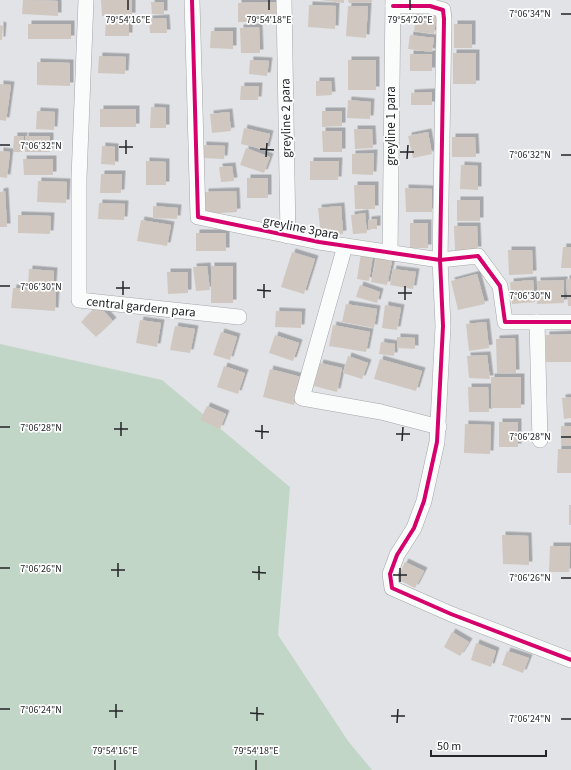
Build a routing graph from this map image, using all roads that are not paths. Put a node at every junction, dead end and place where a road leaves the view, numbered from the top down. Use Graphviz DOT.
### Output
graph roads {
  1 [pos="86,0"];
  2 [pos="192,0"];
  3 [pos="284,0"];
  4 [pos="393,3"];
  5 [pos="288,236"];
  6 [pos="345,246"];
  7 [pos="390,253"];
  8 [pos="440,260"];
  9 [pos="239,317"];
  10 [pos="538,322"];
  11 [pos="571,322"];
  12 [pos="438,427"];
  13 [pos="540,440"];
  14 [pos="571,660"];
  1 -- 9 [label="street, central gardern para"];
  2 -- 5 [label="street, greyline 3para"];
  3 -- 5 [label="street, greyline 2 para"];
  4 -- 7 [label="street, greyline 1 para"];
  4 -- 8 [label="street"];
  5 -- 6 [label="street, greyline 3para"];
  6 -- 7 [label="street, greyline 3para"];
  6 -- 12 [label="street"];
  7 -- 8 [label="street, greyline 3para"];
  8 -- 10 [label="street, greyline 3para"];
  8 -- 12 [label="street"];
  10 -- 11 [label="street, greyline 3para"];
  10 -- 13 [label="street"];
  12 -- 14 [label="street"];
}
